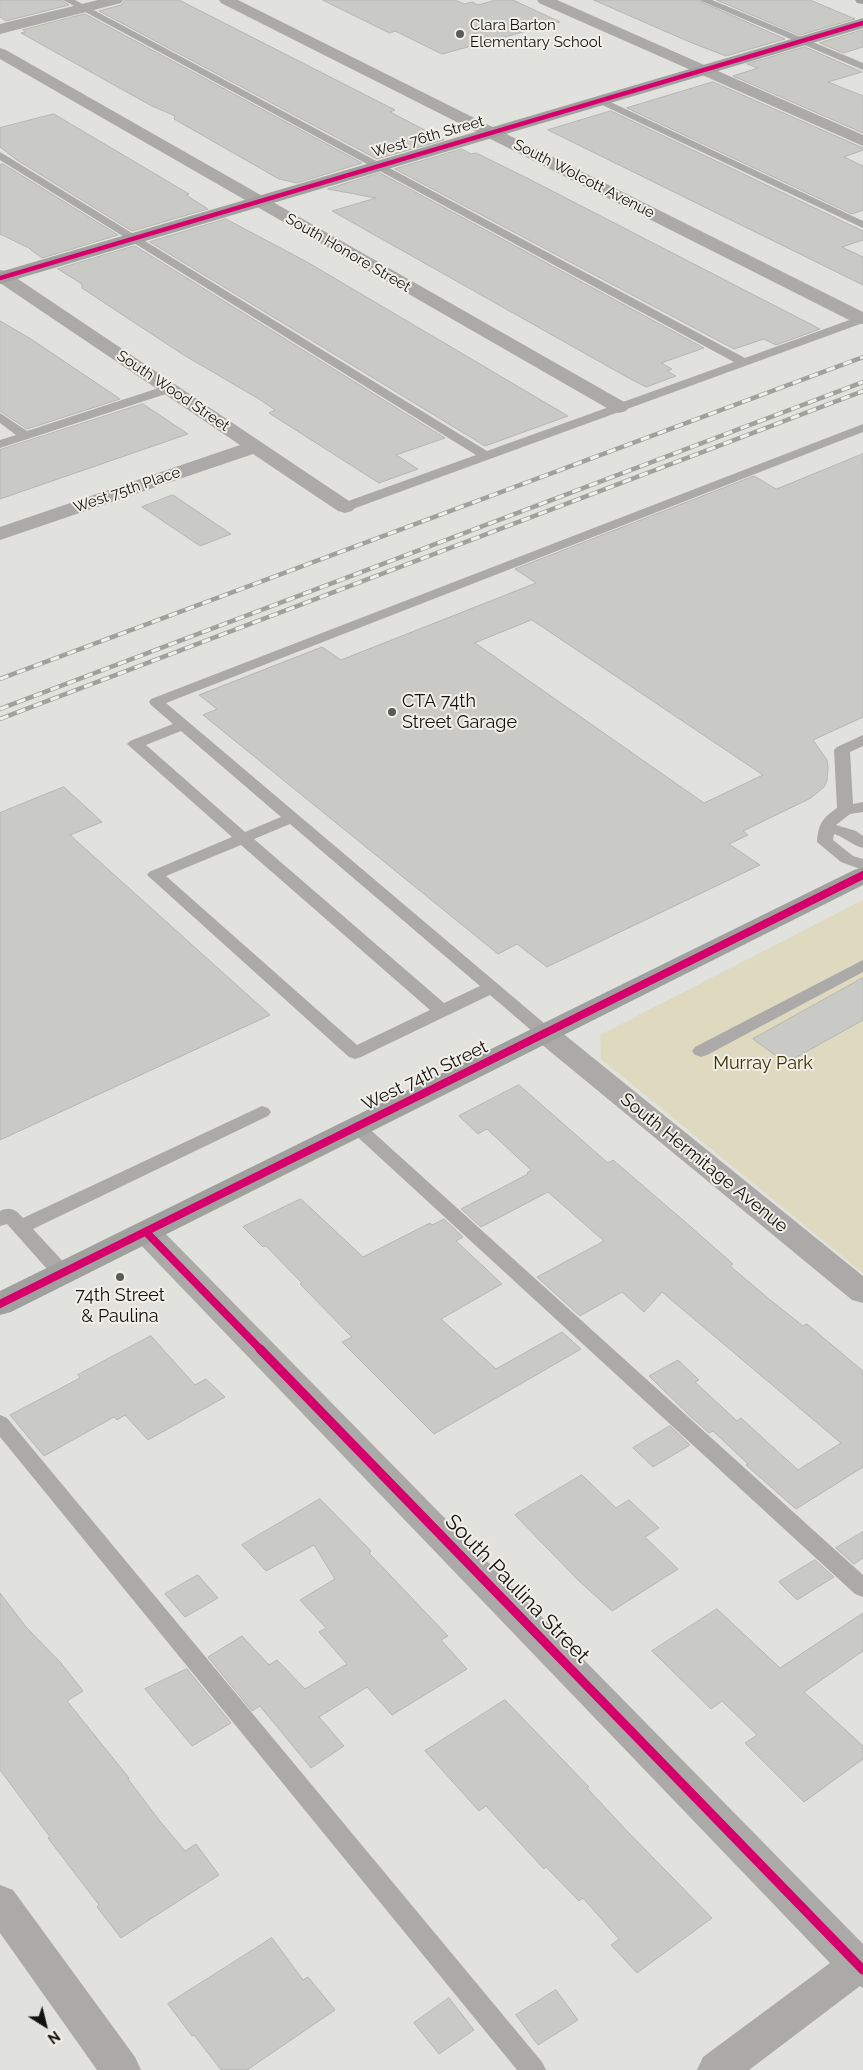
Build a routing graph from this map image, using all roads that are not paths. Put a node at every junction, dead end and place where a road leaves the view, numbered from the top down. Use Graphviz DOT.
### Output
graph roads {
  1 [pos="116,0"];
  2 [pos="226,0"];
  3 [pos="544,0"];
  4 [pos="704,0"];
  5 [pos="74,2"];
  6 [pos="0,19"];
  7 [pos="863,23"];
  8 [pos="0,29"];
  9 [pos="802,41"];
  10 [pos="0,52"];
  11 [pos="863,66"];
  12 [pos="704,71"];
  13 [pos="602,101"];
  14 [pos="492,133"];
  15 [pos="863,141"];
  16 [pos="0,155"];
  17 [pos="378,166"];
  18 [pos="258,201"];
  19 [pos="863,225"];
  20 [pos="134,238"];
  21 [pos="1,277"];
  22 [pos="863,319"];
  23 [pos="744,362"];
  24 [pos="168,388"];
  25 [pos="619,408"];
  26 [pos="0,417"];
  27 [pos="863,428"];
  28 [pos="25,436"];
  29 [pos="0,444"];
  30 [pos="255,447"];
  31 [pos="486,456"];
  32 [pos="345,507"];
  33 [pos="0,534"];
  34 [pos="183,725"];
  35 [pos="863,740"];
  36 [pos="863,807"];
  37 [pos="844,810"];
  38 [pos="292,818"];
  39 [pos="826,827"];
  40 [pos="243,838"];
  41 [pos="863,843"];
  42 [pos="863,865"];
  43 [pos="863,875"];
  44 [pos="863,965"];
  45 [pos="492,987"];
  46 [pos="442,1011"];
  47 [pos="545,1033"];
  48 [pos="701,1051"];
  49 [pos="262,1112"];
  50 [pos="357,1127"];
  51 [pos="0,1219"];
  52 [pos="21,1227"];
  53 [pos="146,1232"];
  54 [pos="62,1273"];
  55 [pos="863,1292"];
  56 [pos="0,1304"];
  57 [pos="0,1422"];
  58 [pos="863,1588"];
  59 [pos="0,1902"];
  60 [pos="861,1965"];
  61 [pos="121,2070"];
  62 [pos="533,2070"];
  63 [pos="717,2070"];
  1 -- 5 [label="street"];
  2 -- 14 [label="street, South Wolcott Avenue"];
  3 -- 12 [label="street"];
  4 -- 9 [label="lane"];
  5 -- 6 [label="street"];
  5 -- 8 [label="street"];
  5 -- 17 [label="lane"];
  7 -- 9 [label="street, West 76th Street"];
  9 -- 11 [label="lane"];
  9 -- 12 [label="street, West 76th Street"];
  10 -- 18 [label="street, South Honore Street"];
  12 -- 13 [label="street, West 76th Street"];
  12 -- 15 [label="street"];
  13 -- 14 [label="street, West 76th Street"];
  13 -- 19 [label="lane"];
  14 -- 17 [label="street, West 76th Street"];
  14 -- 22 [label="street, South Wolcott Avenue"];
  16 -- 20 [label="lane"];
  17 -- 18 [label="street, West 76th Street"];
  17 -- 23 [label="lane"];
  18 -- 20 [label="street, West 76th Street"];
  18 -- 25 [label="street, South Honore Street"];
  20 -- 21 [label="street, West 76th Street"];
  20 -- 31 [label="lane"];
  21 -- 24 [label="street, South Wood Street"];
  22 -- 23 [label="lane"];
  23 -- 25 [label="lane"];
  24 -- 28 [label="lane"];
  24 -- 30 [label="street, South Wood Street"];
  25 -- 31 [label="lane"];
  26 -- 28 [label="lane"];
  27 -- 34 [label="lane"];
  28 -- 29 [label="lane"];
  30 -- 32 [label="street, South Wood Street"];
  30 -- 33 [label="street, West 75th Place"];
  31 -- 32 [label="lane"];
  34 -- 38 [label="lane"];
  34 -- 40 [label="lane"];
  35 -- 37 [label="lane"];
  36 -- 37 [label="lane"];
  37 -- 39 [label="lane"];
  38 -- 40 [label="lane"];
  38 -- 45 [label="lane"];
  39 -- 41 [label="lane"];
  39 -- 42 [label="lane"];
  40 -- 46 [label="lane"];
  40 -- 46 [label="lane"];
  43 -- 47 [label="street, West 74th Street"];
  44 -- 48 [label="lane"];
  45 -- 46 [label="lane"];
  45 -- 47 [label="lane"];
  47 -- 50 [label="street, West 74th Street"];
  47 -- 55 [label="street, South Hermitage Avenue"];
  49 -- 52 [label="lane"];
  50 -- 53 [label="street, West 74th Street"];
  50 -- 58 [label="lane"];
  51 -- 52 [label="lane"];
  52 -- 54 [label="lane"];
  53 -- 54 [label="street, West 74th Street"];
  53 -- 60 [label="street, South Paulina Street"];
  54 -- 56 [label="street, West 74th Street"];
  57 -- 62 [label="lane"];
  59 -- 61 [label="street"];
  60 -- 63 [label="street"];
}
